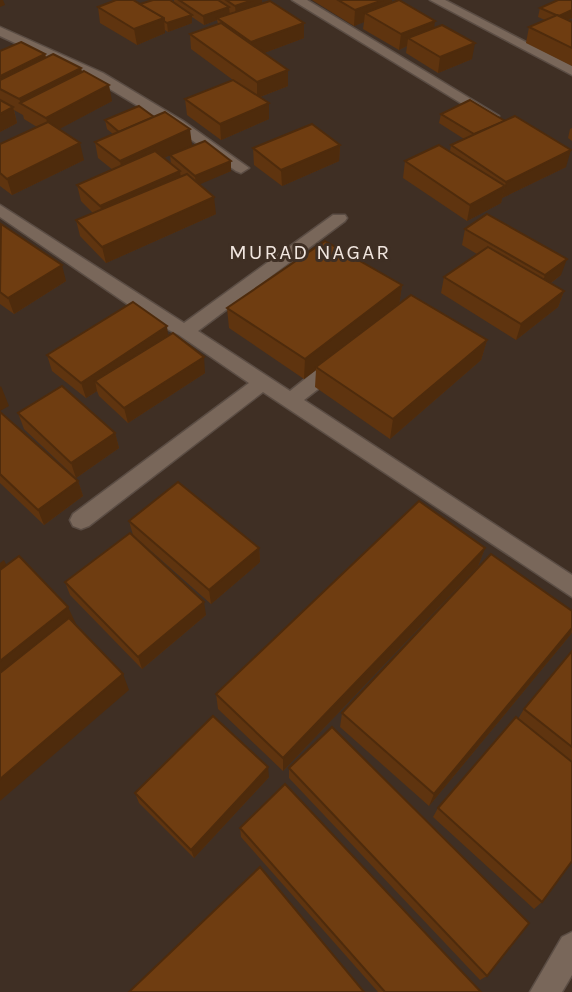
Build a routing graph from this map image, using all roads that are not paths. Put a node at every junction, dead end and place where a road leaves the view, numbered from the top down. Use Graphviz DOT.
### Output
graph roads {
  1 [pos="436,0"];
  2 [pos="293,2"];
  3 [pos="0,31"];
  4 [pos="572,71"];
  5 [pos="501,121"];
  6 [pos="241,168"];
  7 [pos="0,210"];
  8 [pos="339,218"];
  9 [pos="185,331"];
  10 [pos="355,349"];
  11 [pos="261,384"];
  12 [pos="289,402"];
  13 [pos="81,520"];
  14 [pos="572,587"];
  15 [pos="572,947"];
  16 [pos="545,992"];
  1 -- 4 [label="street"];
  2 -- 5 [label="street"];
  3 -- 6 [label="street"];
  7 -- 9 [label="street"];
  8 -- 9 [label="street"];
  9 -- 11 [label="street"];
  10 -- 12 [label="street"];
  11 -- 12 [label="street"];
  11 -- 13 [label="street"];
  12 -- 14 [label="street"];
  15 -- 16 [label="street"];
}
